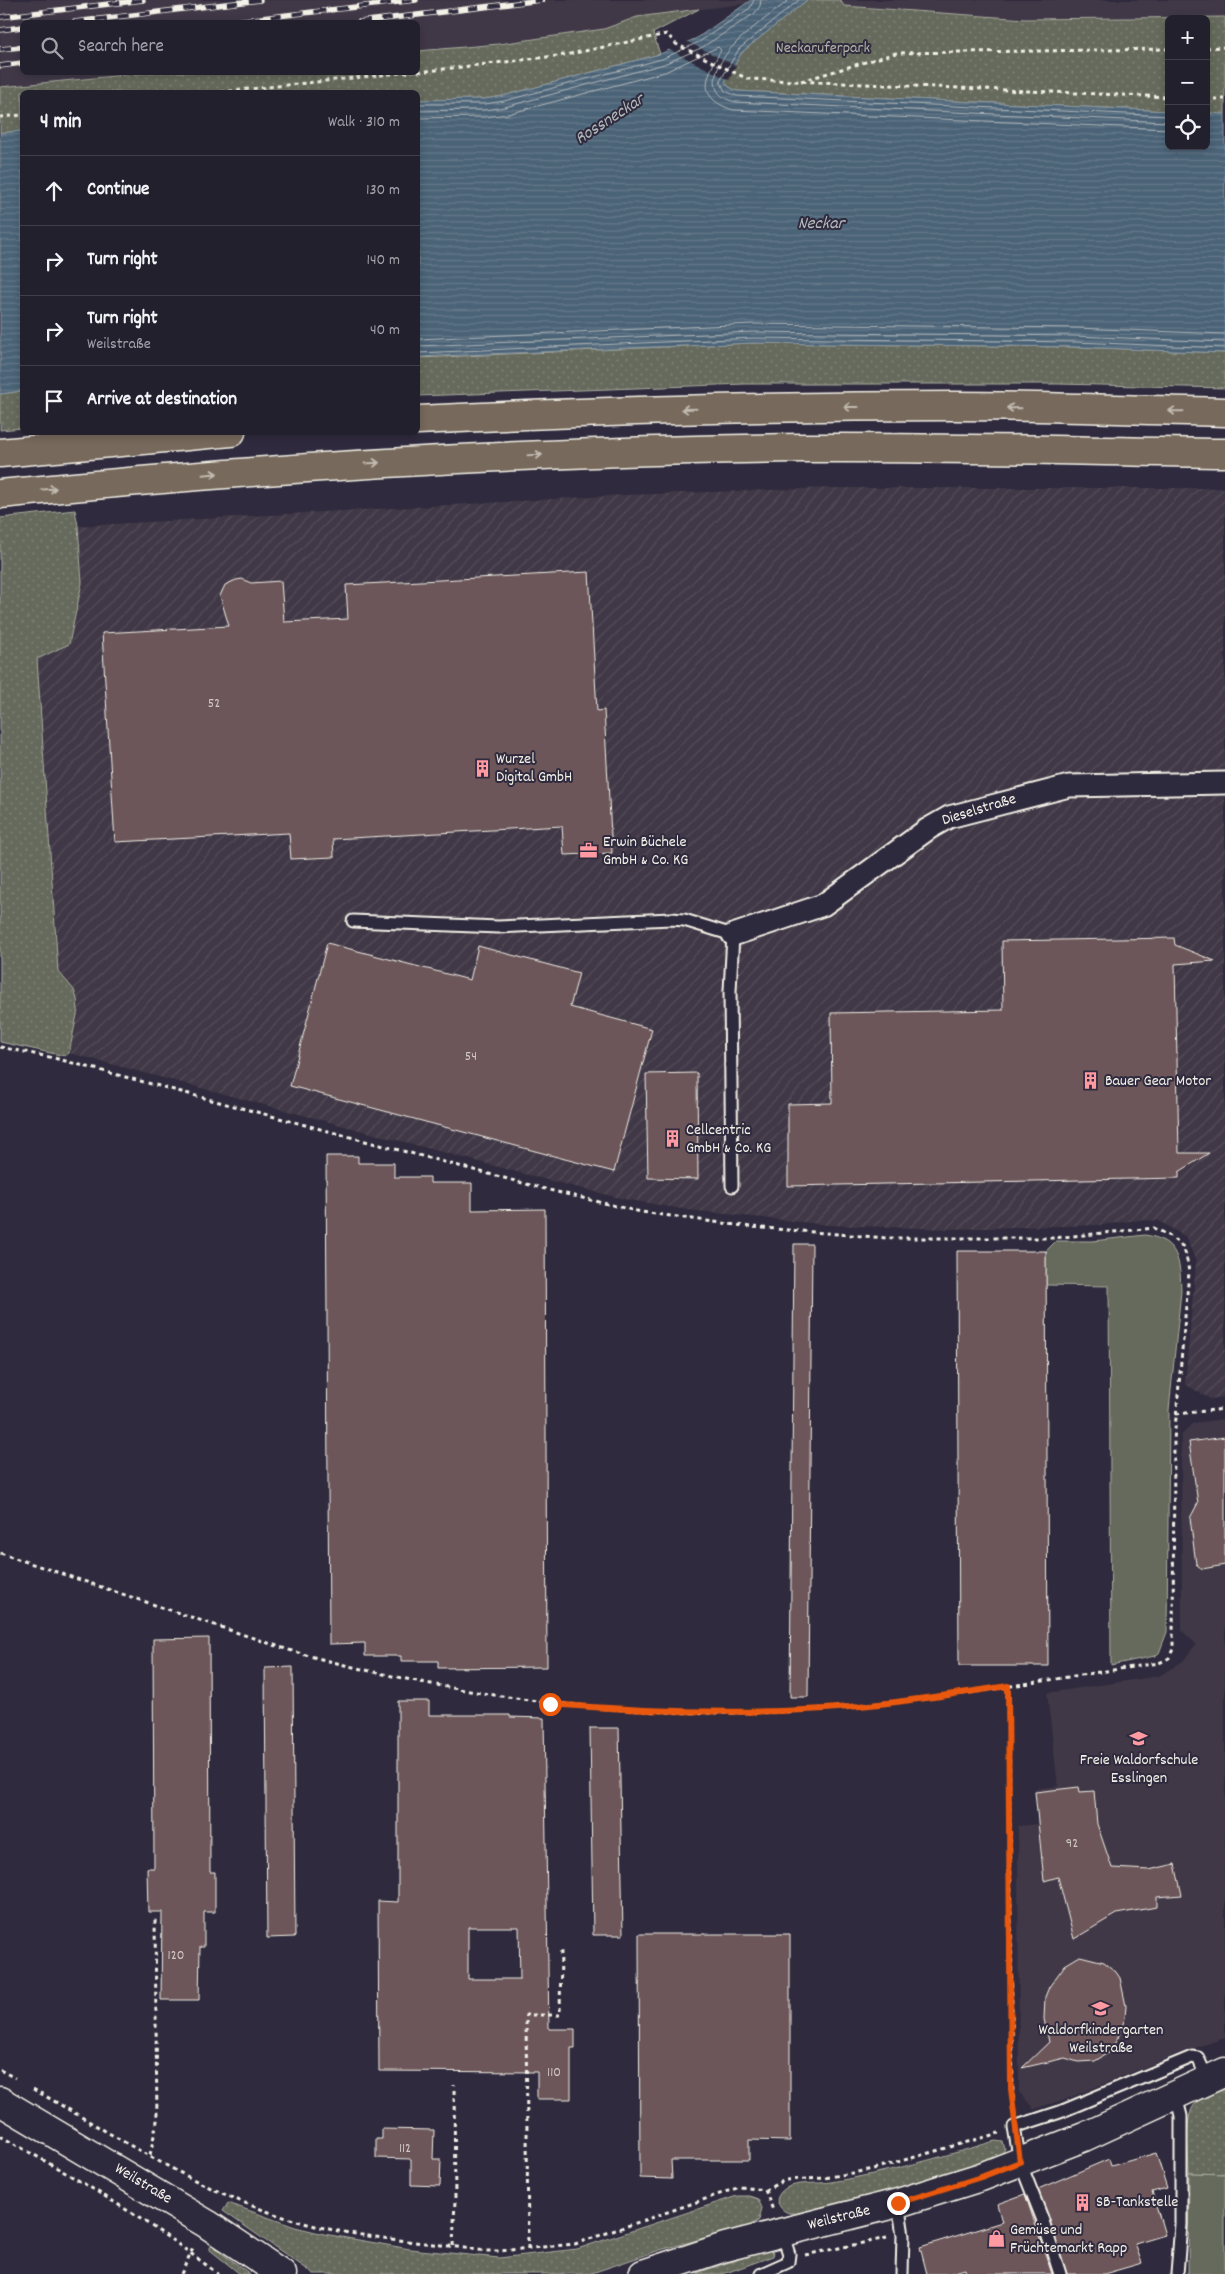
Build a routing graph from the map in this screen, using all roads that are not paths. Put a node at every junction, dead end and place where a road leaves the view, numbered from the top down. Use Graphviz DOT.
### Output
graph roads {
  1 [pos="1225,412"];
  2 [pos="420,420"];
  3 [pos="198,435"];
  4 [pos="0,453"];
  5 [pos="1225,453"];
  6 [pos="0,494"];
  7 [pos="1225,783"];
  8 [pos="353,921"];
  9 [pos="733,935"];
  10 [pos="732,1186"];
  11 [pos="1217,2076"];
  12 [pos="1176,2096"];
  13 [pos="0,2100"];
  14 [pos="1020,2162"];
  15 [pos="898,2203"];
  16 [pos="785,2243"];
  17 [pos="282,2274"];
  18 [pos="643,2274"];
  19 [pos="761,2274"];
  20 [pos="902,2274"];
  21 [pos="1060,2274"];
  22 [pos="1177,2274"];
  1 -- 2 [label="highway, one-way"];
  3 -- 4 [label="highway"];
  6 -- 5 [label="highway, one-way"];
  7 -- 9 [label="street, Dieselstraße"];
  8 -- 9 [label="lane"];
  9 -- 10 [label="lane"];
  11 -- 12 [label="street, Weilstraße"];
  11 -- 14 [label="lane"];
  12 -- 14 [label="street, Weilstraße"];
  12 -- 22 [label="lane"];
  13 -- 17 [label="street, Weilstraße"];
  14 -- 15 [label="street, Weilstraße"];
  14 -- 21 [label="lane"];
  15 -- 16 [label="street, Weilstraße"];
  15 -- 20 [label="lane"];
  16 -- 18 [label="street, Weilstraße"];
  16 -- 19 [label="lane"];
}
